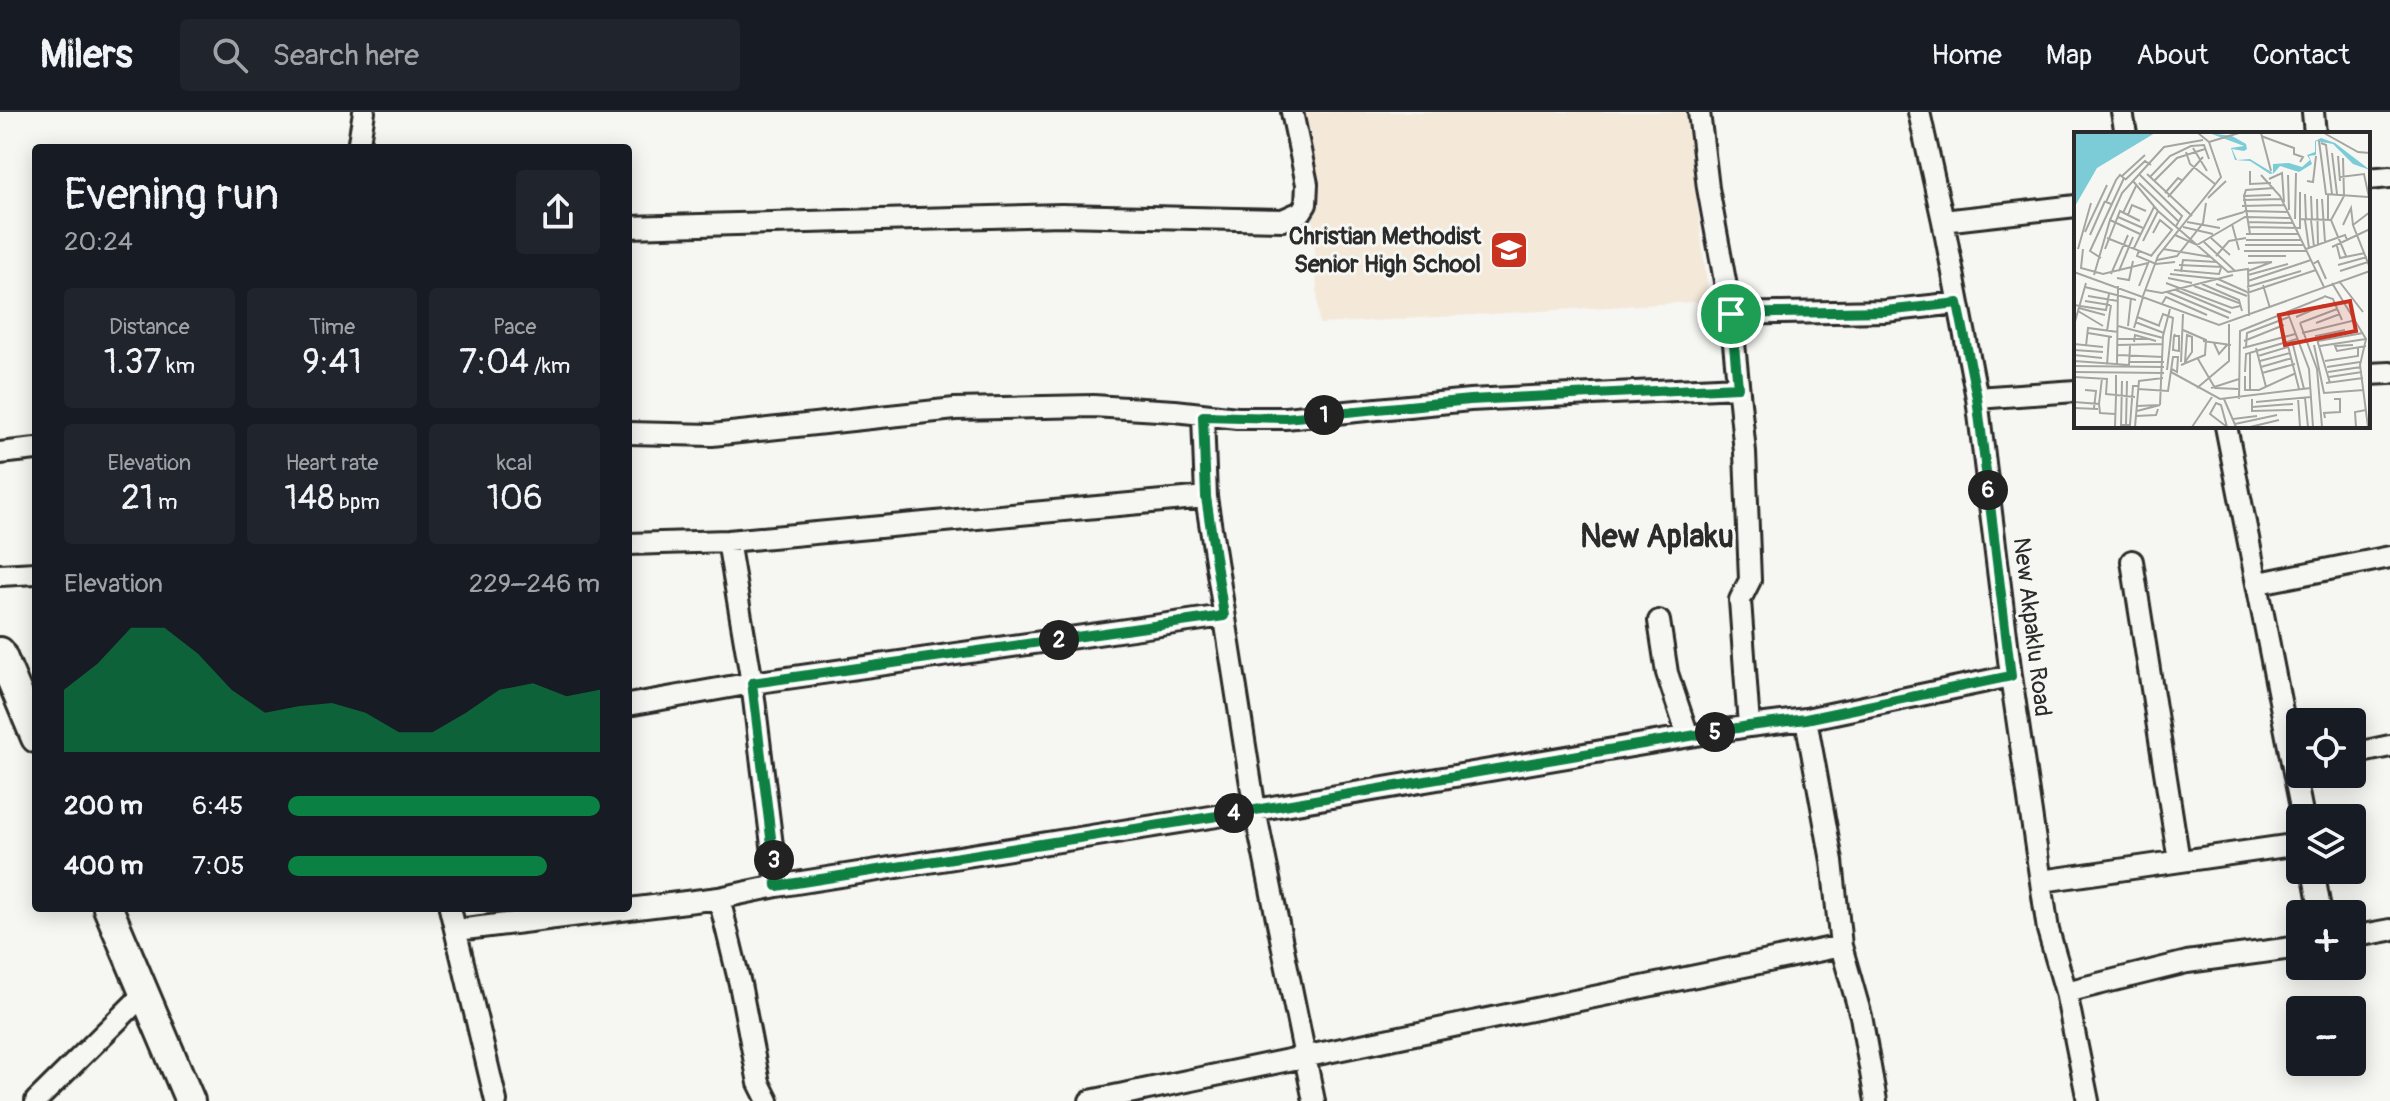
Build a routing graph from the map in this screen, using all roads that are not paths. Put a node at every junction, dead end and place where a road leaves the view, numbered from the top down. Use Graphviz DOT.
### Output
graph roads {
  1 [pos="364,112"];
  2 [pos="1292,112"];
  3 [pos="1699,112"];
  4 [pos="1919,112"];
  5 [pos="2122,112"];
  6 [pos="2313,112"];
  7 [pos="2126,132"];
  8 [pos="2315,132"];
  9 [pos="359,144"];
  10 [pos="2390,177"];
  11 [pos="2370,179"];
  12 [pos="2074,206"];
  13 [pos="1943,221"];
  14 [pos="632,227"];
  15 [pos="1958,303"];
  16 [pos="1731,314"];
  17 [pos="2390,373"];
  18 [pos="2370,374"];
  19 [pos="1738,387"];
  20 [pos="2074,391"];
  21 [pos="1977,398"];
  22 [pos="1203,416"];
  23 [pos="2226,428"];
  24 [pos="632,433"];
  25 [pos="32,449"];
  26 [pos="0,453"];
  27 [pos="1206,497"];
  28 [pos="728,541"];
  29 [pos="632,544"];
  30 [pos="2390,557"];
  31 [pos="2132,561"];
  32 [pos="32,573"];
  33 [pos="0,575"];
  34 [pos="2259,583"];
  35 [pos="1224,616"];
  36 [pos="1659,621"];
  37 [pos="0,652"];
  38 [pos="2011,676"];
  39 [pos="752,683"];
  40 [pos="632,704"];
  41 [pos="2286,712"];
  42 [pos="1806,719"];
  43 [pos="1749,726"];
  44 [pos="32,728"];
  45 [pos="1688,736"];
  46 [pos="2390,746"];
  47 [pos="2366,751"];
  48 [pos="1255,810"];
  49 [pos="2286,846"];
  50 [pos="2179,861"];
  51 [pos="2042,881"];
  52 [pos="777,886"];
  53 [pos="719,898"];
  54 [pos="632,909"];
  55 [pos="110,912"];
  56 [pos="451,912"];
  57 [pos="604,912"];
  58 [pos="457,930"];
  59 [pos="2390,930"];
  60 [pos="2366,934"];
  61 [pos="1841,946"];
  62 [pos="2286,949"];
  63 [pos="2066,992"];
  64 [pos="144,994"];
  65 [pos="1306,1056"];
  66 [pos="36,1101"];
  67 [pos="190,1101"];
  68 [pos="496,1101"];
  69 [pos="768,1101"];
  70 [pos="1090,1101"];
  71 [pos="1314,1101"];
  72 [pos="1876,1101"];
  73 [pos="2088,1101"];
  1 -- 9 [label="street"];
  2 -- 14 [label="street"];
  3 -- 16 [label="street"];
  4 -- 13 [label="street, New Akpaklu Road"];
  5 -- 7 [label="street"];
  6 -- 8 [label="street"];
  10 -- 11 [label="street"];
  12 -- 13 [label="street"];
  13 -- 15 [label="street, New Akpaklu Road"];
  15 -- 16 [label="street"];
  15 -- 21 [label="street, New Akpaklu Road"];
  16 -- 19 [label="street"];
  17 -- 18 [label="street"];
  19 -- 22 [label="street"];
  19 -- 43 [label="street"];
  20 -- 21 [label="street"];
  21 -- 38 [label="street, New Akpaklu Road"];
  22 -- 24 [label="street"];
  22 -- 27 [label="street"];
  23 -- 34 [label="street"];
  25 -- 26 [label="street"];
  27 -- 28 [label="street"];
  27 -- 35 [label="street"];
  28 -- 29 [label="street"];
  28 -- 39 [label="street"];
  30 -- 34 [label="street"];
  31 -- 50 [label="street"];
  32 -- 33 [label="street"];
  34 -- 41 [label="street"];
  35 -- 39 [label="street"];
  35 -- 48 [label="street"];
  36 -- 45 [label="street"];
  37 -- 44 [label="street"];
  38 -- 42 [label="street"];
  38 -- 51 [label="street, New Akpaklu Road"];
  39 -- 40 [label="street"];
  39 -- 52 [label="street"];
  42 -- 43 [label="street"];
  42 -- 61 [label="street"];
  43 -- 45 [label="street"];
  45 -- 48 [label="street"];
  46 -- 47 [label="street"];
  48 -- 52 [label="street"];
  48 -- 65 [label="street"];
  49 -- 50 [label="street"];
  50 -- 51 [label="street"];
  51 -- 63 [label="street, New Akpaklu Road"];
  52 -- 53 [label="street"];
  53 -- 54 [label="street"];
  53 -- 69 [label="street"];
  55 -- 64 [label="street"];
  56 -- 58 [label="street"];
  57 -- 58 [label="street"];
  58 -- 68 [label="street"];
  59 -- 60 [label="street"];
  61 -- 65 [label="street"];
  61 -- 72 [label="street"];
  62 -- 63 [label="street"];
  63 -- 73 [label="street, New Akpaklu Road"];
  64 -- 66 [label="street"];
  64 -- 67 [label="street"];
  65 -- 70 [label="street"];
  65 -- 71 [label="street"];
}
